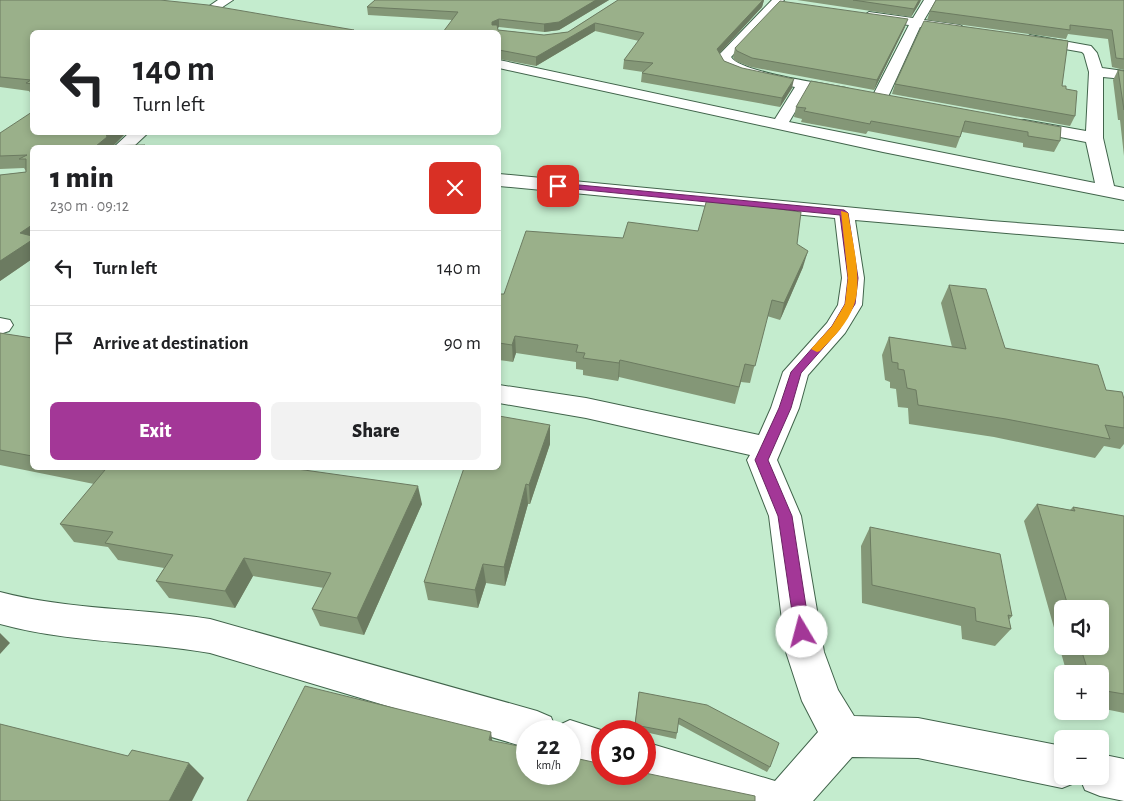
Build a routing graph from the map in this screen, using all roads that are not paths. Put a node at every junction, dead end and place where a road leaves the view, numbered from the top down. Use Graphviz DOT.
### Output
graph roads {
  1 [pos="930,0"];
  2 [pos="759,1"];
  3 [pos="777,2"];
  4 [pos="229,6"];
  5 [pos="794,6"];
  6 [pos="207,8"];
  7 [pos="860,15"];
  8 [pos="916,23"];
  9 [pos="973,31"];
  10 [pos="1021,38"];
  11 [pos="501,64"];
  12 [pos="1096,72"];
  13 [pos="1124,75"];
  14 [pos="804,84"];
  15 [pos="879,99"];
  16 [pos="898,102"];
  17 [pos="1006,122"];
  18 [pos="779,125"];
  19 [pos="137,135"];
  20 [pos="1094,138"];
  21 [pos="125,145"];
  22 [pos="501,180"];
  23 [pos="1115,193"];
  24 [pos="844,213"];
  25 [pos="1124,237"];
  26 [pos="501,394"];
  27 [pos="768,448"];
  28 [pos="0,608"];
  29 [pos="516,725"];
  30 [pos="843,736"];
  31 [pos="1054,765"];
  32 [pos="656,767"];
  33 [pos="1109,777"];
  34 [pos="1124,780"];
  35 [pos="771,801"];
  36 [pos="786,801"];
  1 -- 8 [label="street"];
  2 -- 3 [label="street"];
  3 -- 5 [label="street"];
  3 -- 14 [label="street"];
  4 -- 6 [label="street"];
  7 -- 8 [label="street"];
  8 -- 9 [label="street"];
  8 -- 15 [label="street"];
  10 -- 12 [label="street"];
  11 -- 18 [label="street"];
  12 -- 13 [label="street"];
  12 -- 20 [label="street"];
  14 -- 15 [label="street"];
  14 -- 18 [label="street"];
  15 -- 16 [label="street"];
  17 -- 20 [label="street"];
  18 -- 23 [label="street"];
  19 -- 21 [label="street"];
  20 -- 23 [label="street"];
  22 -- 24 [label="street"];
  24 -- 25 [label="street"];
  24 -- 27 [label="street"];
  26 -- 27 [label="street"];
  27 -- 30 [label="street"];
  28 -- 29 [label="street"];
  30 -- 31 [label="street"];
  30 -- 36 [label="street"];
  32 -- 35 [label="street"];
  33 -- 34 [label="street"];
}
